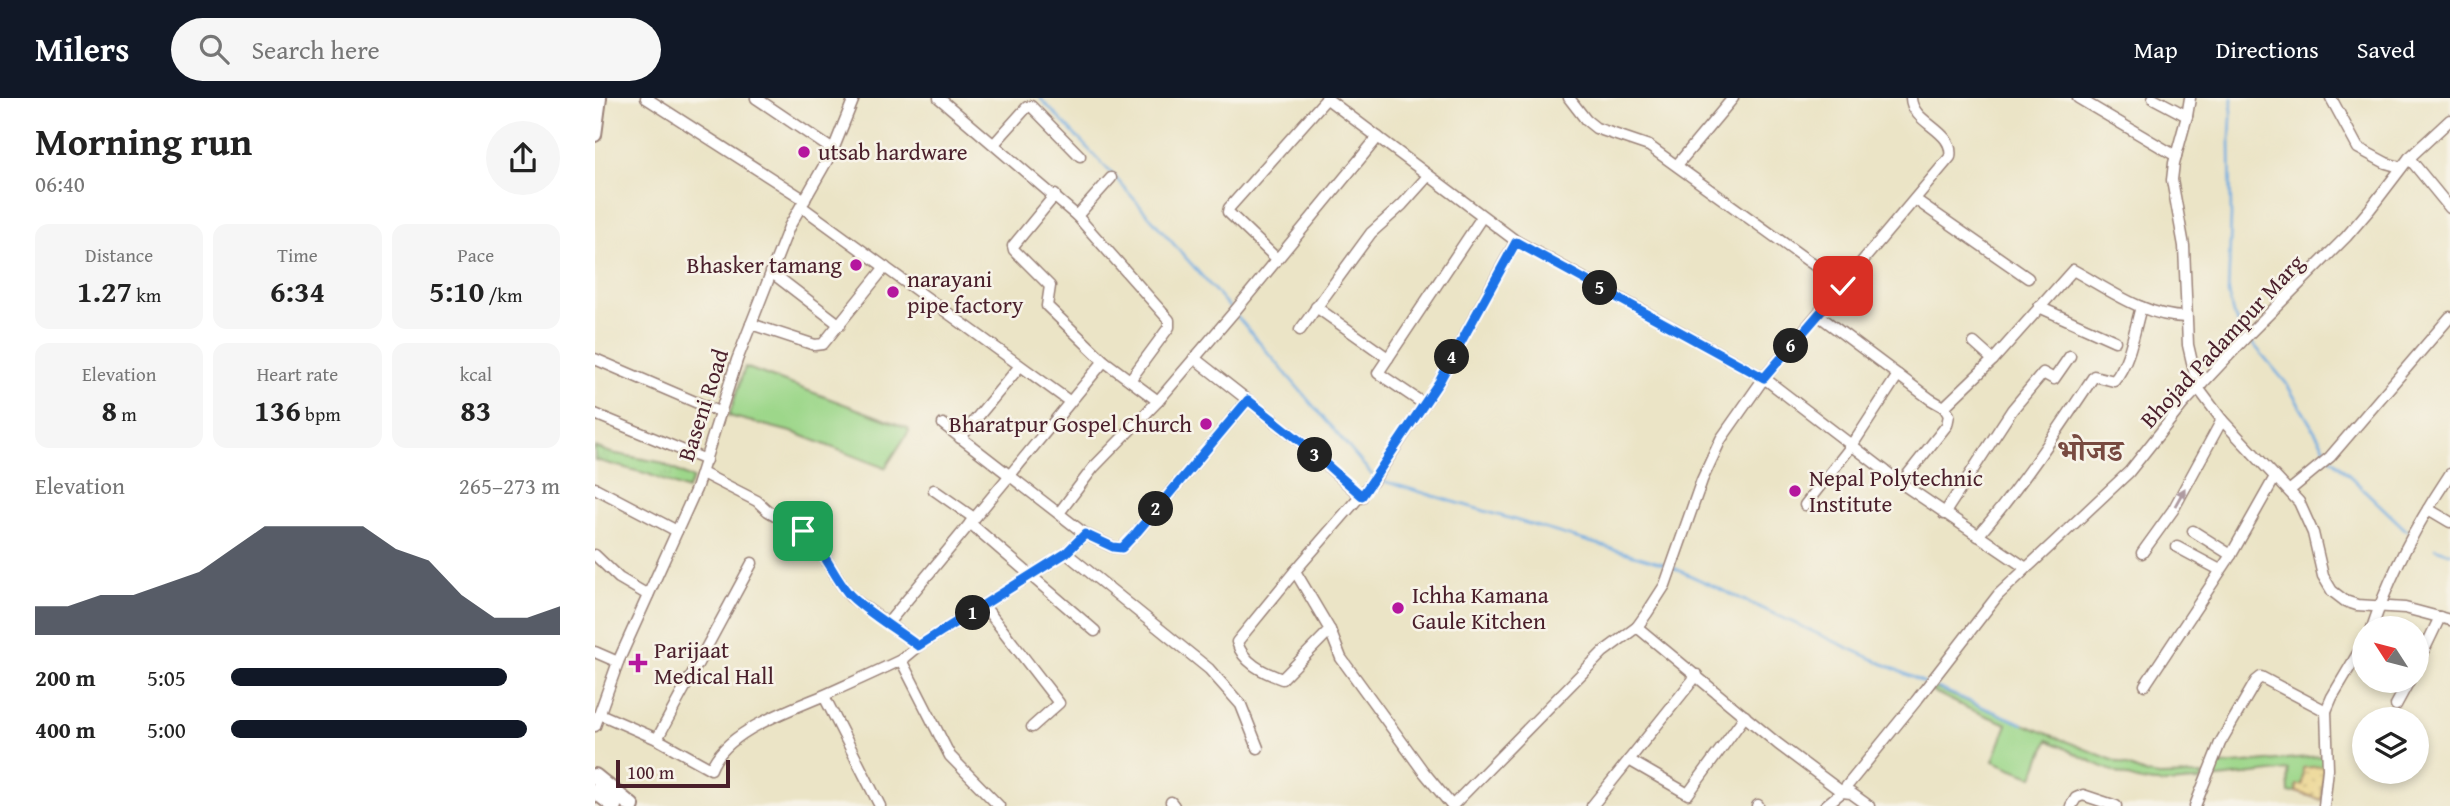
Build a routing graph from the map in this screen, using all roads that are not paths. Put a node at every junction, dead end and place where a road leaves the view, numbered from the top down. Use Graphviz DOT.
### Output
graph roads {
  1 [pos="646,98"];
  2 [pos="756,98"];
  3 [pos="854,98"];
  4 [pos="939,98"];
  5 [pos="1327,98"];
  6 [pos="1569,98"];
  7 [pos="1733,98"];
  8 [pos="1911,98"];
  9 [pos="2078,98"];
  10 [pos="2153,98"];
  11 [pos="2190,98"];
  12 [pos="2331,98"];
  13 [pos="597,105"];
  14 [pos="2187,117"];
  15 [pos="2450,120"];
  16 [pos="595,135"];
  17 [pos="1378,136"];
  18 [pos="994,144"];
  19 [pos="833,150"];
  20 [pos="1080,156"];
  21 [pos="2176,156"];
  22 [pos="2409,158"];
  23 [pos="1678,165"];
  24 [pos="2400,167"];
  25 [pos="1428,176"];
  26 [pos="1111,178"];
  27 [pos="1055,195"];
  28 [pos="1916,200"];
  29 [pos="804,203"];
  30 [pos="2450,208"];
  31 [pos="1077,216"];
  32 [pos="1482,217"];
  33 [pos="1516,242"];
  34 [pos="1277,259"];
  35 [pos="885,267"];
  36 [pos="771,272"];
  37 [pos="2028,278"];
  38 [pos="1843,286"];
  39 [pos="1316,307"];
  40 [pos="2039,307"];
  41 [pos="2141,307"];
  42 [pos="1818,315"];
  43 [pos="2186,317"];
  44 [pos="2450,317"];
  45 [pos="751,324"];
  46 [pos="840,325"];
  47 [pos="1300,330"];
  48 [pos="2115,341"];
  49 [pos="1974,343"];
  50 [pos="2070,356"];
  51 [pos="1195,358"];
  52 [pos="1388,358"];
  53 [pos="595,359"];
  54 [pos="1104,360"];
  55 [pos="1993,360"];
  56 [pos="1020,366"];
  57 [pos="1898,376"];
  58 [pos="1764,378"];
  59 [pos="1131,380"];
  60 [pos="2198,388"];
  61 [pos="1248,400"];
  62 [pos="1069,401"];
  63 [pos="1158,401"];
  64 [pos="1424,404"];
  65 [pos="1944,407"];
  66 [pos="721,413"];
  67 [pos="595,414"];
  68 [pos="2222,420"];
  69 [pos="943,424"];
  70 [pos="960,438"];
  71 [pos="1853,444"];
  72 [pos="706,460"];
  73 [pos="702,472"];
  74 [pos="2450,474"];
  75 [pos="1008,475"];
  76 [pos="2275,477"];
  77 [pos="1901,483"];
  78 [pos="595,488"];
  79 [pos="934,490"];
  80 [pos="2290,490"];
  81 [pos="1362,496"];
  82 [pos="1805,505"];
  83 [pos="2428,509"];
  84 [pos="1059,513"];
  85 [pos="1944,514"];
  86 [pos="972,521"];
  87 [pos="2450,522"];
  88 [pos="677,531"];
  89 [pos="2193,531"];
  90 [pos="1085,534"];
  91 [pos="1978,536"];
  92 [pos="2177,547"];
  93 [pos="1066,553"];
  94 [pos="2142,553"];
  95 [pos="595,555"];
  96 [pos="2231,555"];
  97 [pos="752,563"];
  98 [pos="2026,568"];
  99 [pos="2220,570"];
  100 [pos="1295,571"];
  101 [pos="1032,575"];
  102 [pos="648,595"];
  103 [pos="984,606"];
  104 [pos="2378,608"];
  105 [pos="2376,616"];
  106 [pos="2445,619"];
  107 [pos="888,623"];
  108 [pos="1637,626"];
  109 [pos="1329,630"];
  110 [pos="1095,631"];
  111 [pos="2429,645"];
  112 [pos="918,646"];
  113 [pos="595,652"];
  114 [pos="901,660"];
  115 [pos="618,662"];
  116 [pos="2352,664"];
  117 [pos="1697,675"];
  118 [pos="2145,685"];
  119 [pos="2402,693"];
  120 [pos="824,696"];
  121 [pos="2396,705"];
  122 [pos="2326,711"];
  123 [pos="600,714"];
  124 [pos="1745,716"];
  125 [pos="595,726"];
  126 [pos="1032,727"];
  127 [pos="657,739"];
  128 [pos="1258,748"];
  129 [pos="1629,760"];
  130 [pos="595,776"];
  131 [pos="595,791"];
  132 [pos="1842,792"];
  133 [pos="614,806"];
  134 [pos="632,806"];
  135 [pos="880,806"];
  136 [pos="999,806"];
  137 [pos="1452,806"];
  138 [pos="1592,806"];
  139 [pos="1825,806"];
  140 [pos="1869,806"];
  141 [pos="2071,806"];
  142 [pos="2116,806"];
  143 [pos="2196,806"];
  144 [pos="2324,806"];
  1 -- 29 [label="street"];
  2 -- 19 [label="street"];
  3 -- 19 [label="street, Baseni Road"];
  4 -- 18 [label="street"];
  5 -- 17 [label="street"];
  5 -- 34 [label="street"];
  6 -- 23 [label="street"];
  7 -- 23 [label="street"];
  8 -- 28 [label="street"];
  9 -- 21 [label="street"];
  10 -- 14 [label="street"];
  11 -- 14 [label="street"];
  12 -- 24 [label="street"];
  13 -- 16 [label="main road"];
  14 -- 21 [label="street"];
  15 -- 22 [label="street, Bhojad Padampur Marg"];
  17 -- 25 [label="street"];
  17 -- 34 [label="street"];
  18 -- 20 [label="street"];
  18 -- 27 [label="street"];
  19 -- 29 [label="street, Baseni Road"];
  21 -- 43 [label="street"];
  22 -- 24 [label="street, Bhojad Padampur Marg"];
  22 -- 30 [label="street"];
  23 -- 38 [label="street"];
  24 -- 60 [label="street, Bhojad Padampur Marg"];
  25 -- 32 [label="street"];
  25 -- 39 [label="street"];
  26 -- 31 [label="street"];
  27 -- 31 [label="street"];
  27 -- 54 [label="street"];
  28 -- 37 [label="street"];
  28 -- 38 [label="street"];
  29 -- 35 [label="street"];
  29 -- 36 [label="street, Baseni Road"];
  31 -- 59 [label="street"];
  32 -- 33 [label="street"];
  32 -- 52 [label="street"];
  33 -- 58 [label="street"];
  33 -- 64 [label="street"];
  34 -- 51 [label="street"];
  35 -- 46 [label="street"];
  35 -- 56 [label="street"];
  36 -- 45 [label="street, Baseni Road"];
  36 -- 46 [label="street"];
  38 -- 42 [label="street"];
  39 -- 47 [label="street"];
  39 -- 52 [label="street"];
  40 -- 41 [label="street"];
  40 -- 48 [label="street"];
  40 -- 55 [label="street"];
  41 -- 43 [label="street"];
  41 -- 91 [label="street"];
  42 -- 57 [label="street"];
  42 -- 58 [label="street"];
  43 -- 60 [label="street"];
  44 -- 80 [label="street"];
  45 -- 46 [label="street"];
  45 -- 66 [label="street, Baseni Road"];
  49 -- 55 [label="street"];
  50 -- 85 [label="street"];
  51 -- 61 [label="street"];
  51 -- 63 [label="street"];
  52 -- 64 [label="street"];
  53 -- 66 [label="street"];
  54 -- 59 [label="street"];
  54 -- 62 [label="street"];
  55 -- 65 [label="street"];
  56 -- 62 [label="street"];
  56 -- 70 [label="street"];
  57 -- 65 [label="street"];
  57 -- 71 [label="street"];
  58 -- 71 [label="street"];
  58 -- 108 [label="street"];
  59 -- 63 [label="street"];
  60 -- 68 [label="street"];
  60 -- 98 [label="street, Bhojad Padampur Marg"];
  61 -- 81 [label="street"];
  61 -- 90 [label="street"];
  62 -- 75 [label="street"];
  63 -- 84 [label="street"];
  64 -- 81 [label="street"];
  65 -- 77 [label="street"];
  66 -- 72 [label="street, Baseni Road"];
  67 -- 72 [label="street"];
  68 -- 76 [label="street"];
  94 -- 68 [label="street, one-way"];
  69 -- 70 [label="street"];
  70 -- 75 [label="street"];
  71 -- 77 [label="street"];
  71 -- 82 [label="street"];
  72 -- 73 [label="street, Baseni Road"];
  73 -- 88 [label="street, Baseni Road"];
  73 -- 107 [label="street"];
  74 -- 83 [label="street"];
  75 -- 84 [label="street"];
  75 -- 86 [label="street"];
  76 -- 80 [label="street"];
  76 -- 96 [label="street"];
  77 -- 85 [label="street"];
  78 -- 88 [label="street"];
  79 -- 86 [label="street"];
  80 -- 104 [label="street"];
  81 -- 100 [label="street"];
  83 -- 87 [label="street"];
  83 -- 104 [label="street"];
  84 -- 90 [label="street"];
  85 -- 91 [label="street"];
  86 -- 101 [label="street"];
  86 -- 107 [label="street"];
  88 -- 102 [label="street, Baseni Road"];
  89 -- 96 [label="street"];
  90 -- 93 [label="street"];
  91 -- 98 [label="street"];
  92 -- 99 [label="street"];
  93 -- 101 [label="street"];
  93 -- 128 [label="street"];
  95 -- 102 [label="street"];
  96 -- 99 [label="street"];
  97 -- 127 [label="street"];
  98 -- 132 [label="street, Bhojad Padampur Marg"];
  99 -- 118 [label="street"];
  100 -- 109 [label="street"];
  100 -- 109 [label="street"];
  101 -- 103 [label="street"];
  101 -- 110 [label="street"];
  102 -- 115 [label="street, Baseni Road"];
  103 -- 112 [label="street"];
  103 -- 126 [label="street"];
  104 -- 105 [label="street"];
  104 -- 106 [label="street"];
  106 -- 111 [label="street"];
  107 -- 112 [label="street"];
  108 -- 117 [label="street"];
  108 -- 137 [label="street"];
  109 -- 137 [label="street"];
  112 -- 114 [label="street"];
  113 -- 115 [label="street"];
  114 -- 120 [label="street"];
  114 -- 136 [label="street"];
  115 -- 123 [label="street, Baseni Road"];
  116 -- 122 [label="street"];
  117 -- 124 [label="street"];
  117 -- 129 [label="street"];
  119 -- 121 [label="street"];
  120 -- 127 [label="street"];
  120 -- 135 [label="street"];
  122 -- 143 [label="street"];
  122 -- 144 [label="street"];
  123 -- 125 [label="street, Baseni Road"];
  123 -- 127 [label="street"];
  124 -- 129 [label="street"];
  124 -- 132 [label="street"];
  129 -- 138 [label="street"];
  130 -- 134 [label="highway"];
  131 -- 133 [label="highway"];
  132 -- 139 [label="street, Bhojad Padampur Marg"];
  132 -- 140 [label="street"];
  141 -- 142 [label="street"];
}
